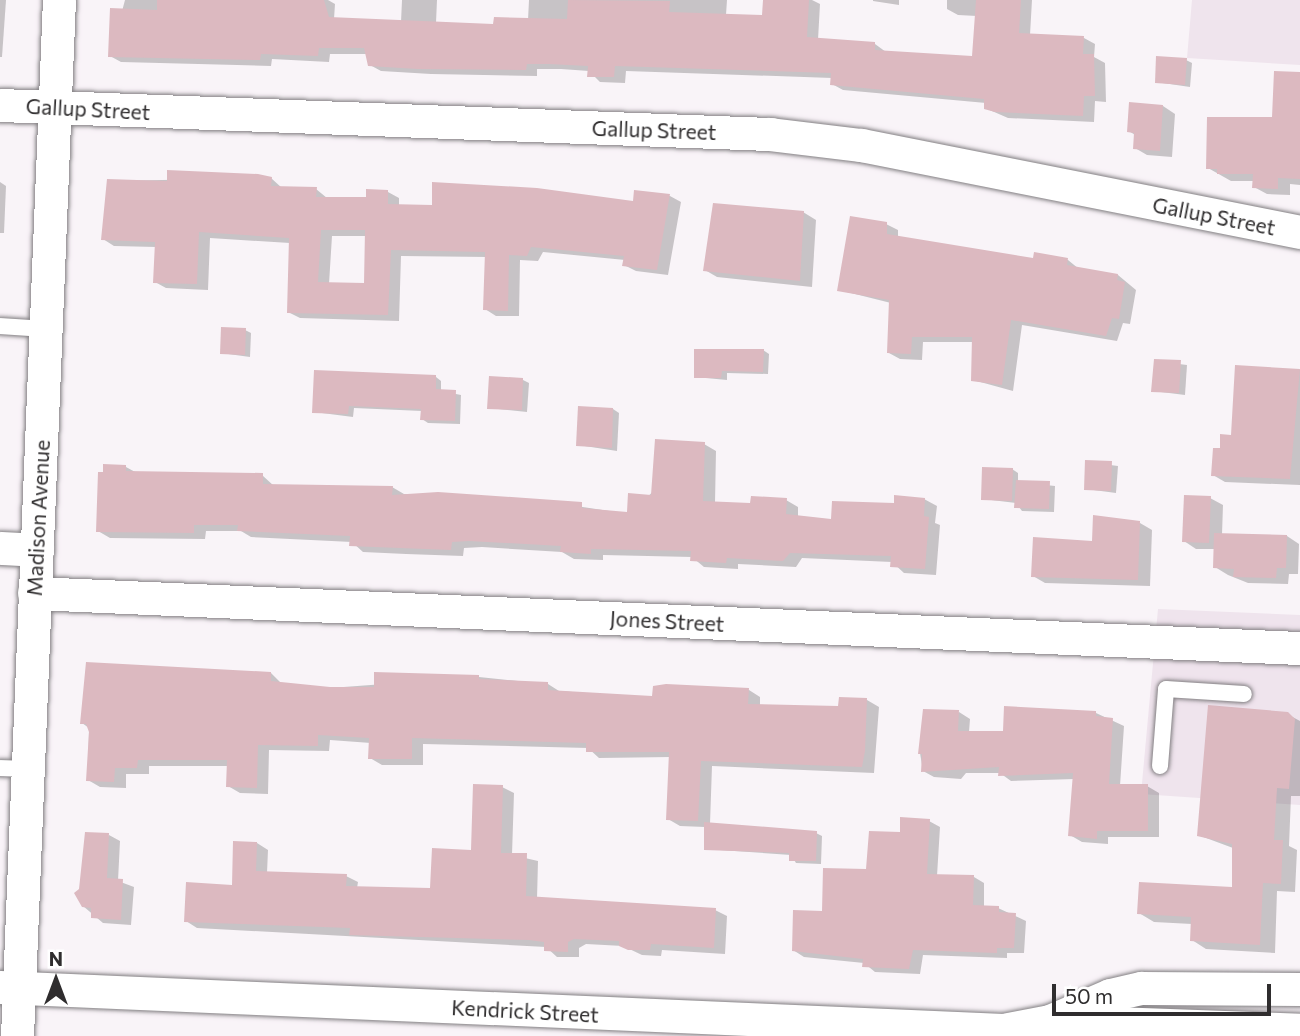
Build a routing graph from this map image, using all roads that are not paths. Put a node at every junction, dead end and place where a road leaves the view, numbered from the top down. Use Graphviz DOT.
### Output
graph roads {
  1 [pos="59,0"];
  2 [pos="0,105"];
  3 [pos="53,107"];
  4 [pos="1300,232"];
  5 [pos="0,326"];
  6 [pos="46,329"];
  7 [pos="0,548"];
  8 [pos="37,550"];
  9 [pos="34,593"];
  10 [pos="1300,648"];
  11 [pos="1244,694"];
  12 [pos="1160,766"];
  13 [pos="13,768"];
  14 [pos="9,988"];
  15 [pos="1300,989"];
  16 [pos="1050,1021"];
  17 [pos="1300,1030"];
  18 [pos="17,1036"];
  1 -- 3 [label="street, Madison Avenue"];
  2 -- 3 [label="street, Gallup Street"];
  3 -- 4 [label="street, Gallup Street"];
  3 -- 6 [label="street, Madison Avenue"];
  5 -- 6 [label="lane"];
  6 -- 8 [label="street, Madison Avenue"];
  7 -- 8 [label="street"];
  8 -- 9 [label="street, Madison Avenue"];
  9 -- 10 [label="street, Jones Street"];
  9 -- 13 [label="street, Madison Avenue"];
  11 -- 12 [label="lane"];
  13 -- 14 [label="street, Madison Avenue"];
  14 -- 16 [label="street, Kendrick Street"];
  14 -- 18 [label="street, Madison Avenue"];
  15 -- 16 [label="street, Kendrick Street"];
  16 -- 17 [label="street, Kendrick Street"];
}
